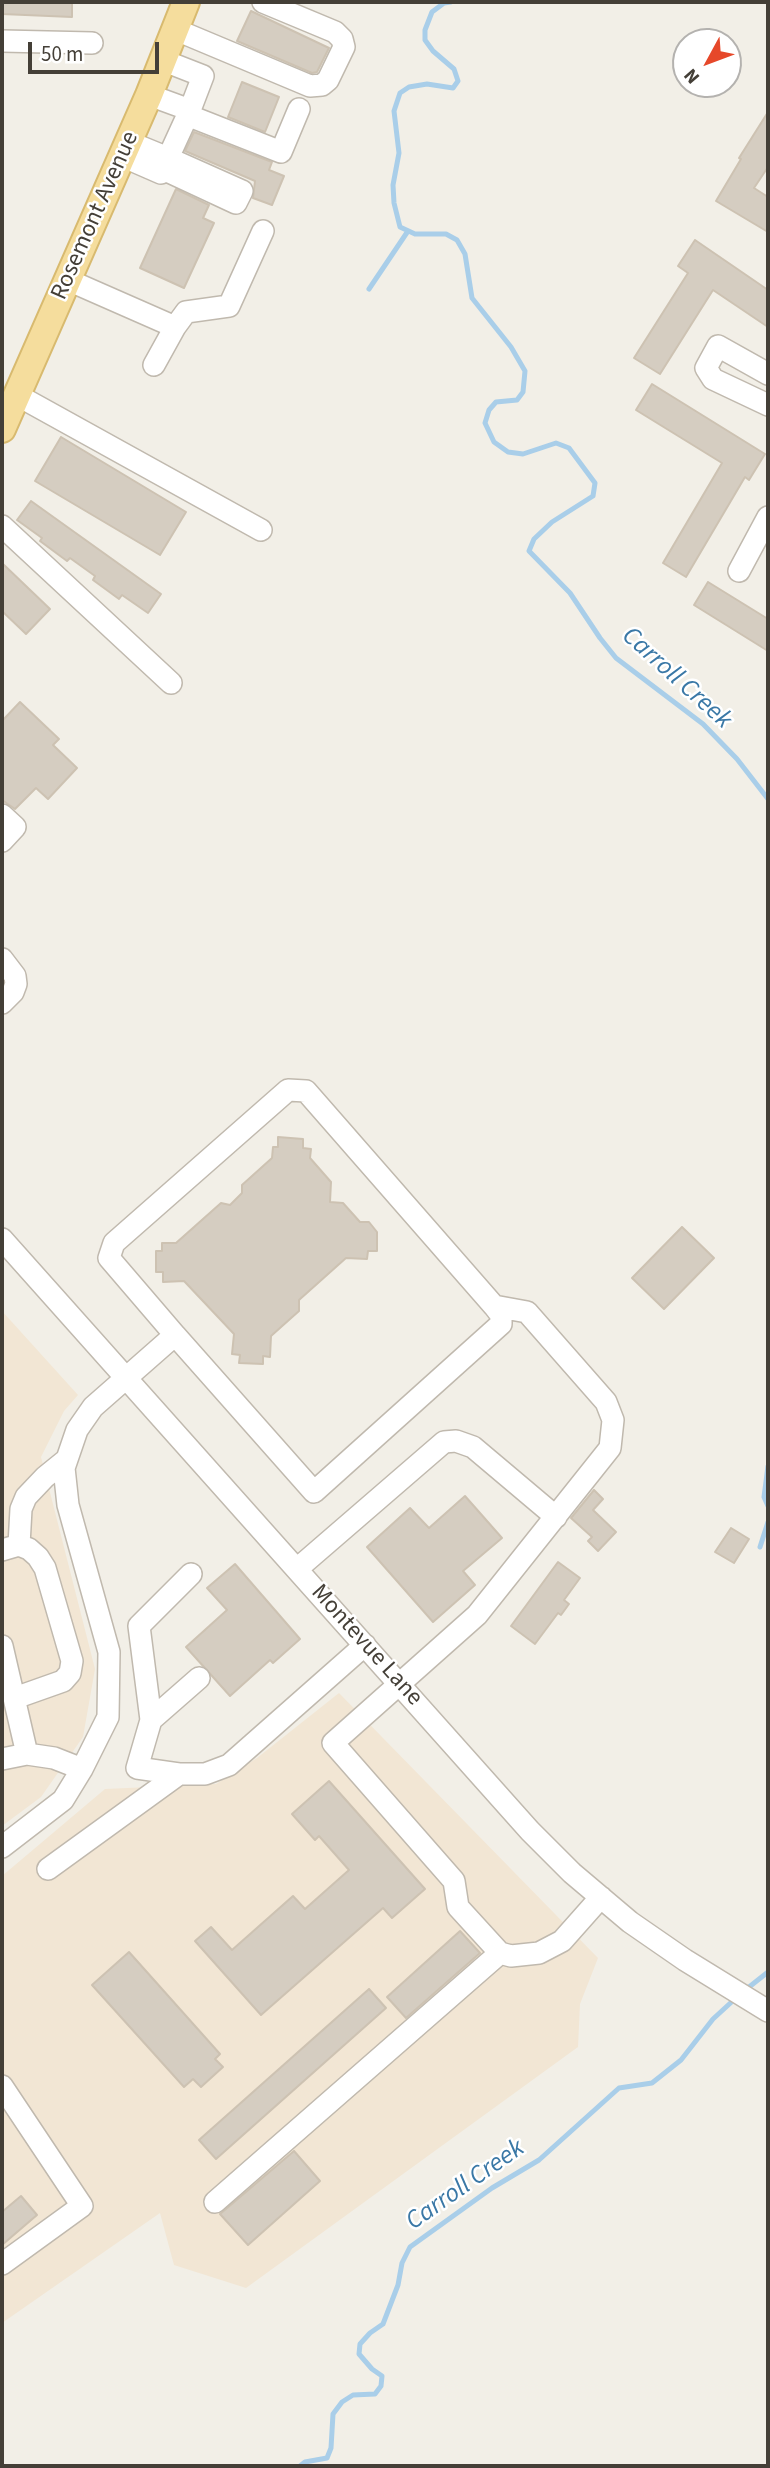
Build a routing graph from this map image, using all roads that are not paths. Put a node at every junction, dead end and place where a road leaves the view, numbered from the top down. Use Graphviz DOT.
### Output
graph roads {
  1 [pos="186,2"];
  2 [pos="263,2"];
  3 [pos="174,29"];
  4 [pos="2,41"];
  5 [pos="92,43"];
  6 [pos="162,60"];
  7 [pos="149,95"];
  8 [pos="299,109"];
  9 [pos="188,113"];
  10 [pos="125,149"];
  11 [pos="165,164"];
  12 [pos="236,203"];
  13 [pos="264,231"];
  14 [pos="68,280"];
  15 [pos="176,327"];
  16 [pos="154,365"];
  17 [pos="768,374"];
  18 [pos="17,395"];
  19 [pos="768,405"];
  20 [pos="2,429"];
  21 [pos="768,517"];
  22 [pos="2,526"];
  23 [pos="261,530"];
  24 [pos="739,571"];
  25 [pos="171,683"];
  26 [pos="2,815"];
  27 [pos="2,841"];
  28 [pos="2,960"];
  29 [pos="2,1003"];
  30 [pos="2,1239"];
  31 [pos="494,1306"];
  32 [pos="175,1335"];
  33 [pos="127,1379"];
  34 [pos="66,1460"];
  35 [pos="556,1517"];
  36 [pos="10,1548"];
  37 [pos="297,1569"];
  38 [pos="191,1574"];
  39 [pos="365,1645"];
  40 [pos="2,1646"];
  41 [pos="199,1678"];
  42 [pos="401,1685"];
  43 [pos="15,1698"];
  44 [pos="151,1720"];
  45 [pos="27,1754"];
  46 [pos="2,1759"];
  47 [pos="82,1769"];
  48 [pos="179,1774"];
  49 [pos="2,1847"];
  50 [pos="48,1869"];
  51 [pos="601,1897"];
  52 [pos="500,1953"];
  53 [pos="768,2011"];
  54 [pos="2,2086"];
  55 [pos="215,2202"];
  56 [pos="2,2264"];
  1 -- 3 [label="main road, Rosemont Avenue"];
  2 -- 3 [label="street"];
  3 -- 6 [label="main road, Rosemont Avenue"];
  4 -- 5 [label="street"];
  6 -- 7 [label="main road, Rosemont Avenue"];
  6 -- 9 [label="street"];
  7 -- 9 [label="street"];
  7 -- 10 [label="main road, Rosemont Avenue"];
  8 -- 9 [label="street"];
  9 -- 11 [label="street"];
  10 -- 11 [label="street"];
  10 -- 14 [label="main road, Rosemont Avenue"];
  11 -- 12 [label="street"];
  13 -- 15 [label="street"];
  14 -- 15 [label="street"];
  14 -- 18 [label="main road, Rosemont Avenue"];
  15 -- 16 [label="street"];
  17 -- 19 [label="street"];
  18 -- 20 [label="main road, Rosemont Avenue"];
  18 -- 23 [label="street"];
  21 -- 24 [label="street"];
  22 -- 25 [label="street"];
  26 -- 27 [label="street"];
  28 -- 29 [label="street"];
  30 -- 33 [label="street, Montevue Lane"];
  31 -- 32 [label="street"];
  31 -- 32 [label="street"];
  31 -- 35 [label="street"];
  32 -- 33 [label="street"];
  33 -- 34 [label="street"];
  33 -- 37 [label="street, Montevue Lane"];
  34 -- 36 [label="street"];
  34 -- 47 [label="street"];
  35 -- 37 [label="street"];
  35 -- 42 [label="street"];
  36 -- 43 [label="street"];
  37 -- 39 [label="street, Montevue Lane"];
  38 -- 44 [label="street"];
  39 -- 42 [label="street, Montevue Lane"];
  39 -- 48 [label="street"];
  40 -- 43 [label="street"];
  41 -- 44 [label="street"];
  42 -- 51 [label="street, Montevue Lane"];
  42 -- 52 [label="street"];
  43 -- 45 [label="street"];
  44 -- 48 [label="street"];
  45 -- 46 [label="street"];
  45 -- 47 [label="street"];
  47 -- 49 [label="street"];
  48 -- 50 [label="street"];
  51 -- 52 [label="street"];
  51 -- 53 [label="street, Montevue Lane"];
  52 -- 55 [label="street"];
  54 -- 56 [label="street"];
}
